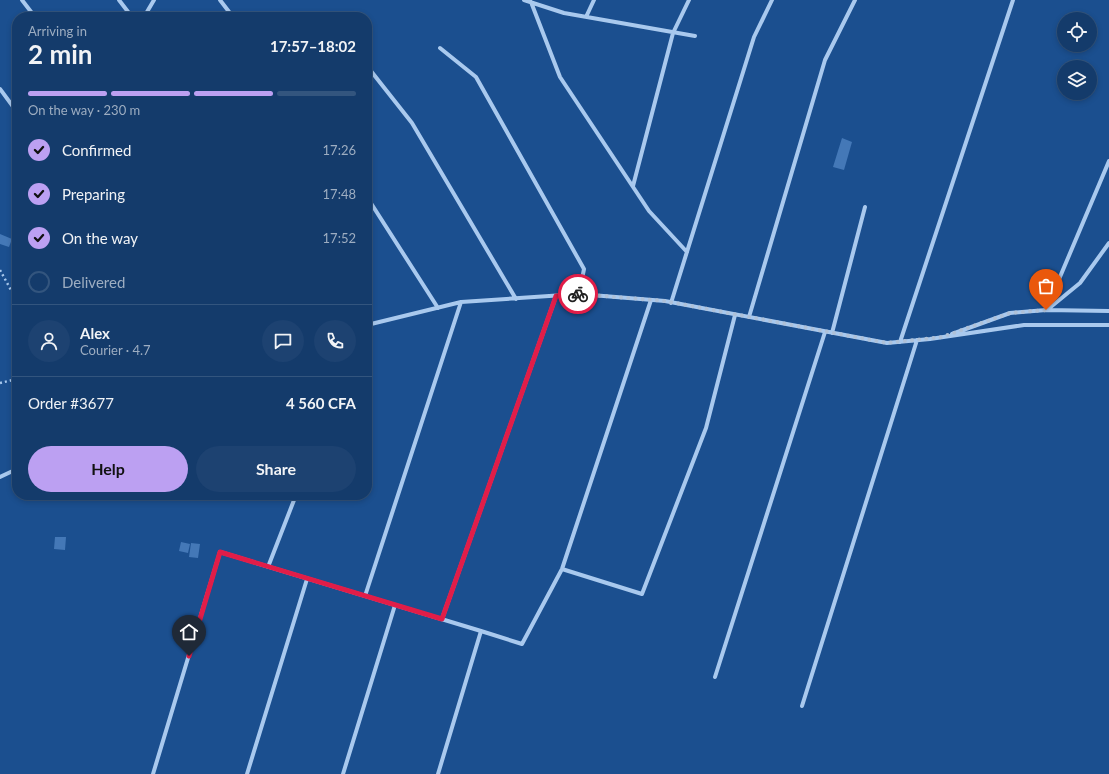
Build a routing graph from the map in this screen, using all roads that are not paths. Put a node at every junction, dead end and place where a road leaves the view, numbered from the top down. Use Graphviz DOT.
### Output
graph roads {
  1 [pos="22,0"];
  2 [pos="119,0"];
  3 [pos="154,0"];
  4 [pos="220,0"];
  5 [pos="524,0"];
  6 [pos="594,0"];
  7 [pos="689,0"];
  8 [pos="772,0"];
  9 [pos="855,0"];
  10 [pos="1013,0"];
  11 [pos="530,2"];
  12 [pos="31,12"];
  13 [pos="128,12"];
  14 [pos="147,12"];
  15 [pos="229,12"];
  16 [pos="586,17"];
  17 [pos="673,33"];
  18 [pos="695,36"];
  19 [pos="440,48"];
  20 [pos="372,72"];
  21 [pos="0,89"];
  22 [pos="12,105"];
  23 [pos="1109,161"];
  24 [pos="633,186"];
  25 [pos="372,205"];
  26 [pos="865,207"];
  27 [pos="1109,243"];
  28 [pos="687,252"];
  29 [pos="579,294"];
  30 [pos="556,296"];
  31 [pos="516,299"];
  32 [pos="651,300"];
  33 [pos="461,302"];
  34 [pos="671,303"];
  35 [pos="438,308"];
  36 [pos="1046,310"];
  37 [pos="1109,311"];
  38 [pos="735,315"];
  39 [pos="749,317"];
  40 [pos="372,324"];
  41 [pos="1109,325"];
  42 [pos="825,332"];
  43 [pos="832,333"];
  44 [pos="942,337"];
  45 [pos="917,340"];
  46 [pos="900,342"];
  47 [pos="12,471"];
  48 [pos="0,476"];
  49 [pos="294,500"];
  50 [pos="268,567"];
  51 [pos="562,569"];
  52 [pos="307,579"];
  53 [pos="365,596"];
  54 [pos="395,605"];
  55 [pos="442,619"];
  56 [pos="481,631"];
  57 [pos="715,678"];
  58 [pos="802,706"];
  59 [pos="153,774"];
  60 [pos="247,774"];
  61 [pos="343,774"];
  62 [pos="438,774"];
  1 -- 12 [label="street"];
  2 -- 13 [label="street"];
  3 -- 14 [label="street"];
  4 -- 15 [label="street"];
  5 -- 11 [label="street"];
  6 -- 16 [label="street"];
  7 -- 17 [label="street"];
  8 -- 28 [label="street"];
  9 -- 39 [label="street"];
  10 -- 46 [label="street"];
  11 -- 16 [label="street"];
  11 -- 24 [label="street"];
  16 -- 17 [label="street"];
  17 -- 18 [label="street"];
  17 -- 24 [label="street"];
  19 -- 29 [label="street"];
  20 -- 31 [label="street"];
  21 -- 22 [label="street"];
  23 -- 36 [label="street"];
  24 -- 28 [label="street"];
  25 -- 35 [label="street"];
  26 -- 43 [label="street"];
  27 -- 36 [label="street"];
  28 -- 34 [label="street"];
  29 -- 30 [label="street"];
  29 -- 32 [label="street"];
  30 -- 31 [label="street"];
  30 -- 55 [label="street"];
  31 -- 33 [label="street"];
  32 -- 34 [label="street"];
  32 -- 51 [label="street"];
  33 -- 35 [label="street"];
  33 -- 53 [label="street"];
  34 -- 38 [label="street"];
  35 -- 40 [label="street"];
  36 -- 37 [label="street"];
  36 -- 44 [label="street"];
  38 -- 39 [label="street"];
  38 -- 51 [label="street"];
  39 -- 42 [label="street"];
  41 -- 44 [label="street"];
  42 -- 43 [label="street"];
  42 -- 57 [label="street"];
  43 -- 46 [label="street"];
  44 -- 45 [label="street"];
  45 -- 46 [label="street"];
  45 -- 58 [label="street"];
  47 -- 48 [label="street"];
  49 -- 50 [label="street"];
  50 -- 52 [label="street"];
  50 -- 59 [label="street"];
  51 -- 56 [label="street"];
  52 -- 53 [label="street"];
  52 -- 60 [label="street"];
  53 -- 54 [label="street"];
  54 -- 55 [label="street"];
  54 -- 61 [label="street"];
  55 -- 56 [label="street"];
  56 -- 62 [label="street"];
}
